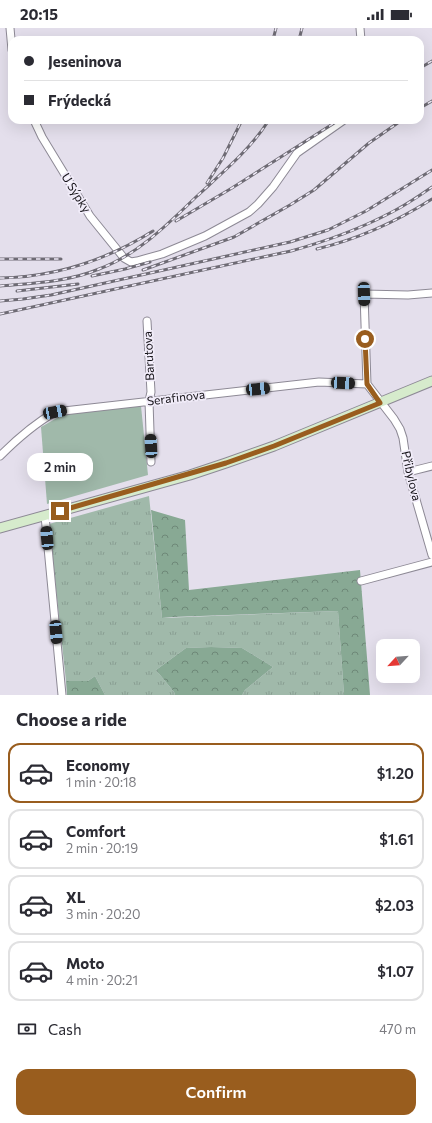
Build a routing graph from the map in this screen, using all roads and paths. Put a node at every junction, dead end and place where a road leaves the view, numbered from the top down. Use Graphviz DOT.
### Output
graph roads {
  1 [pos="36,124"];
  2 [pos="338,124"];
  3 [pos="432,293"];
  4 [pos="147,321"];
  5 [pos="432,381"];
  6 [pos="367,384"];
  7 [pos="148,401"];
  8 [pos="380,403"];
  9 [pos="0,456"];
  10 [pos="151,462"];
  11 [pos="432,466"];
  12 [pos="408,472"];
  13 [pos="45,516"];
  14 [pos="0,528"];
  15 [pos="432,555"];
  16 [pos="432,562"];
  17 [pos="361,581"];
  18 [pos="62,695"];
  1 -- 2 [label="street, U Sýpky"];
  3 -- 6 [label="street"];
  4 -- 7 [label="street, Barutova"];
  5 -- 8 [label="main road"];
  6 -- 7 [label="street, Serafinova"];
  6 -- 8 [label="street, Přibylova"];
  7 -- 9 [label="street, Serafinova"];
  7 -- 10 [label="street, Barutova"];
  8 -- 12 [label="street, Přibylova"];
  8 -- 13 [label="main road"];
  11 -- 12 [label="street"];
  12 -- 15 [label="street, Přibylova"];
  13 -- 14 [label="main road"];
  13 -- 18 [label="street"];
  16 -- 17 [label="street"];
}
